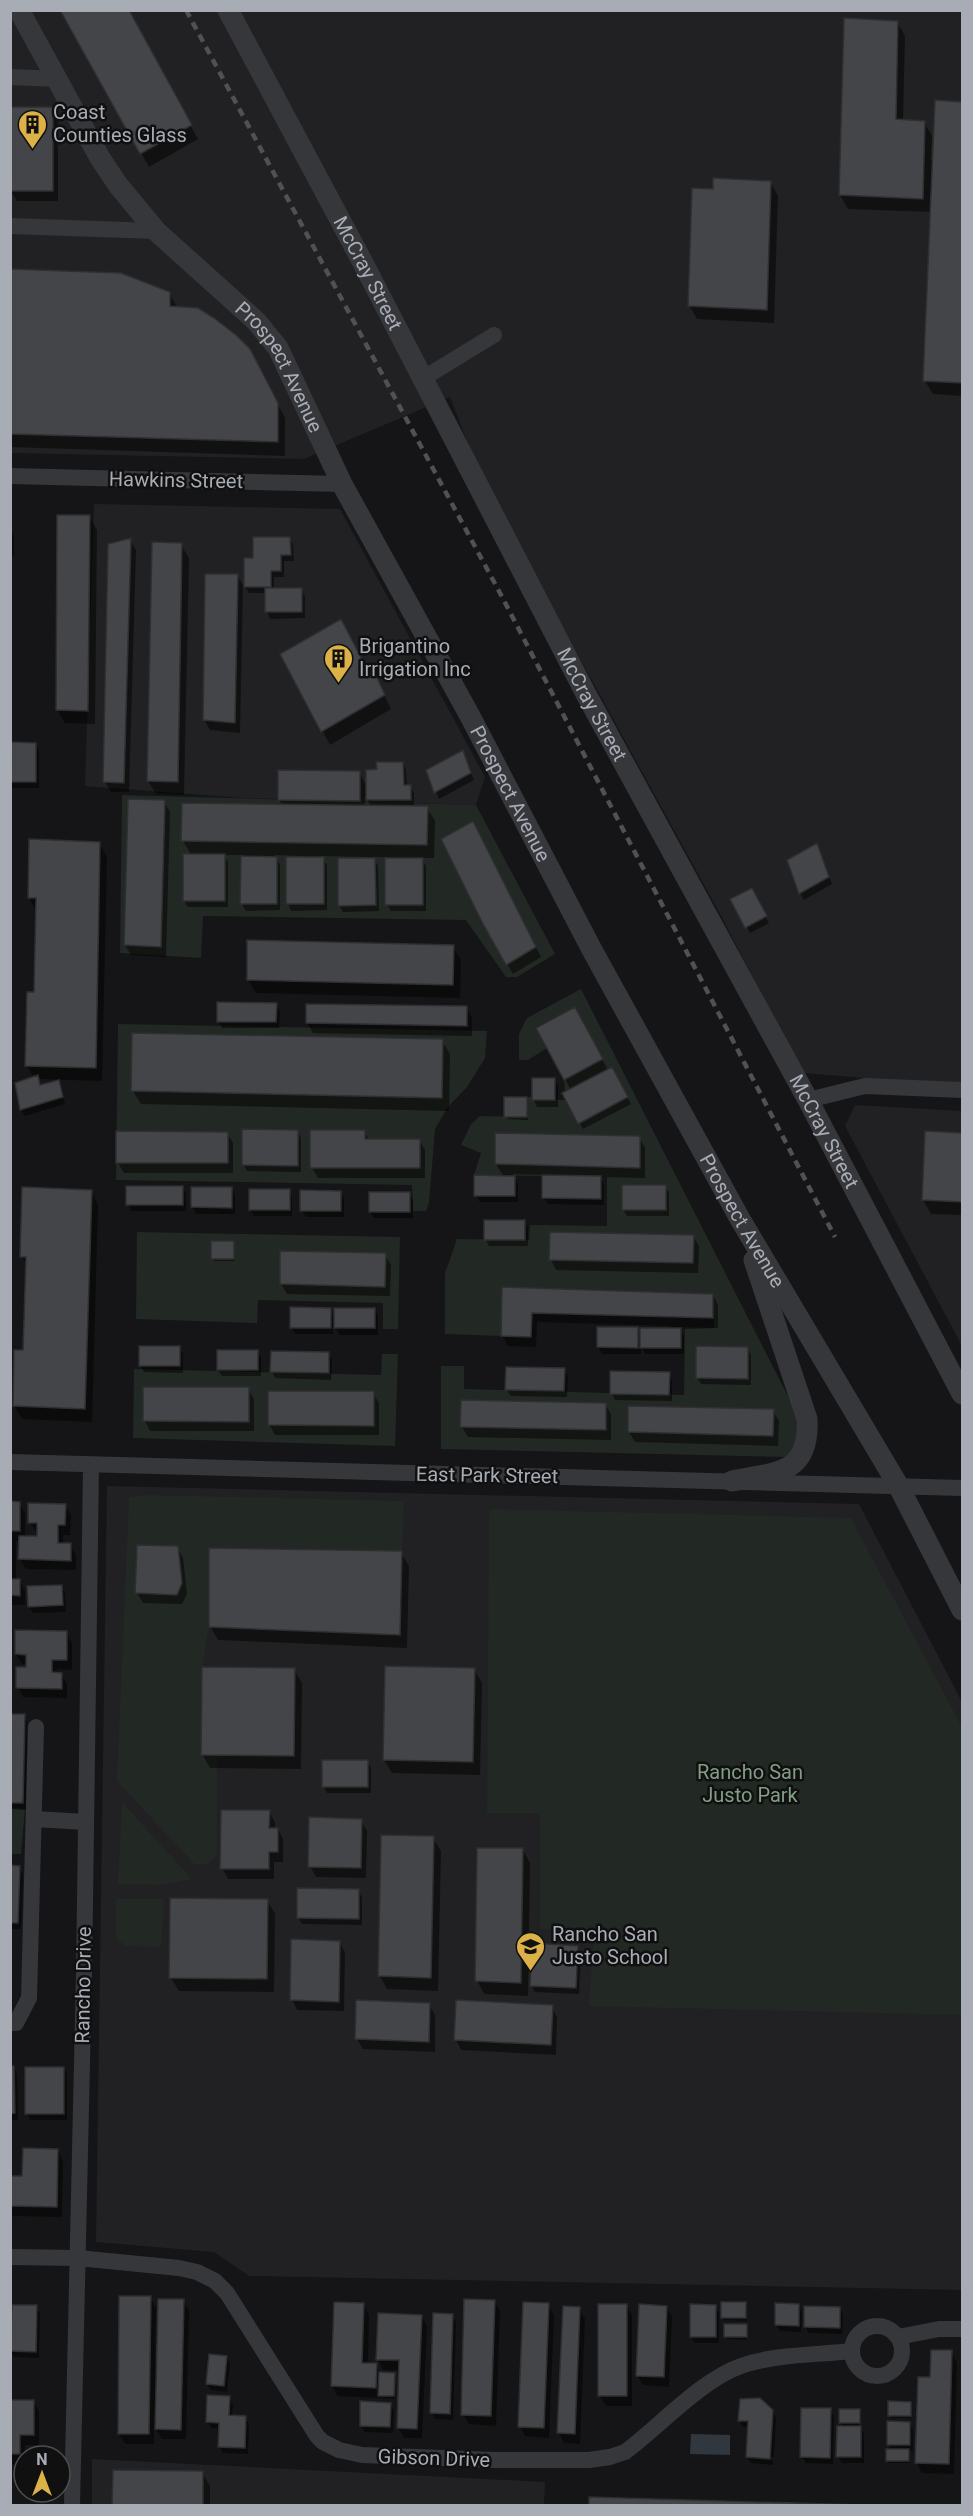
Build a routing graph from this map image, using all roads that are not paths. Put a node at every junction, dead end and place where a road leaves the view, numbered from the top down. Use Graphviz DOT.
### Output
graph roads {
  1 [pos="19,10"];
  2 [pos="228,10"];
  3 [pos="10,77"];
  4 [pos="57,79"];
  5 [pos="10,226"];
  6 [pos="156,231"];
  7 [pos="494,335"];
  8 [pos="422,380"];
  9 [pos="10,476"];
  10 [pos="342,484"];
  11 [pos="963,1090"];
  12 [pos="808,1100"];
  13 [pos="740,1219"];
  14 [pos="963,1394"];
  15 [pos="10,1462"];
  16 [pos="91,1465"];
  17 [pos="732,1481"];
  18 [pos="898,1485"];
  19 [pos="963,1488"];
  20 [pos="963,1610"];
  21 [pos="36,1727"];
  22 [pos="34,1819"];
  23 [pos="85,1822"];
  24 [pos="10,2022"];
  25 [pos="10,2257"];
  26 [pos="78,2258"];
  27 [pos="963,2329"];
  28 [pos="898,2337"];
  29 [pos="852,2351"];
  30 [pos="72,2505"];
  1 -- 4 [label="street, Prospect Avenue"];
  2 -- 8 [label="street, McCray Street"];
  3 -- 4 [label="street"];
  4 -- 6 [label="street, Prospect Avenue"];
  5 -- 6 [label="street"];
  6 -- 10 [label="street, Prospect Avenue"];
  7 -- 8 [label="street"];
  8 -- 12 [label="street, McCray Street"];
  9 -- 10 [label="street, Hawkins Street"];
  10 -- 13 [label="street, Prospect Avenue"];
  11 -- 12 [label="street"];
  12 -- 14 [label="street, McCray Street"];
  13 -- 17 [label="street"];
  13 -- 18 [label="street, Prospect Avenue"];
  15 -- 16 [label="street, East Park Street"];
  16 -- 17 [label="street, East Park Street"];
  16 -- 23 [label="street, Rancho Drive"];
  17 -- 18 [label="street, East Park Street"];
  18 -- 19 [label="street, East Park Street"];
  18 -- 20 [label="street, Prospect Avenue"];
  21 -- 22 [label="street"];
  22 -- 23 [label="street"];
  22 -- 24 [label="street"];
  23 -- 26 [label="street, Rancho Drive"];
  25 -- 26 [label="street, Gibson Drive"];
  26 -- 29 [label="street, Gibson Drive"];
  26 -- 30 [label="street, Rancho Drive"];
  27 -- 28 [label="street"];
  28 -- 29 [label="street"];
  28 -- 29 [label="street"];
}
